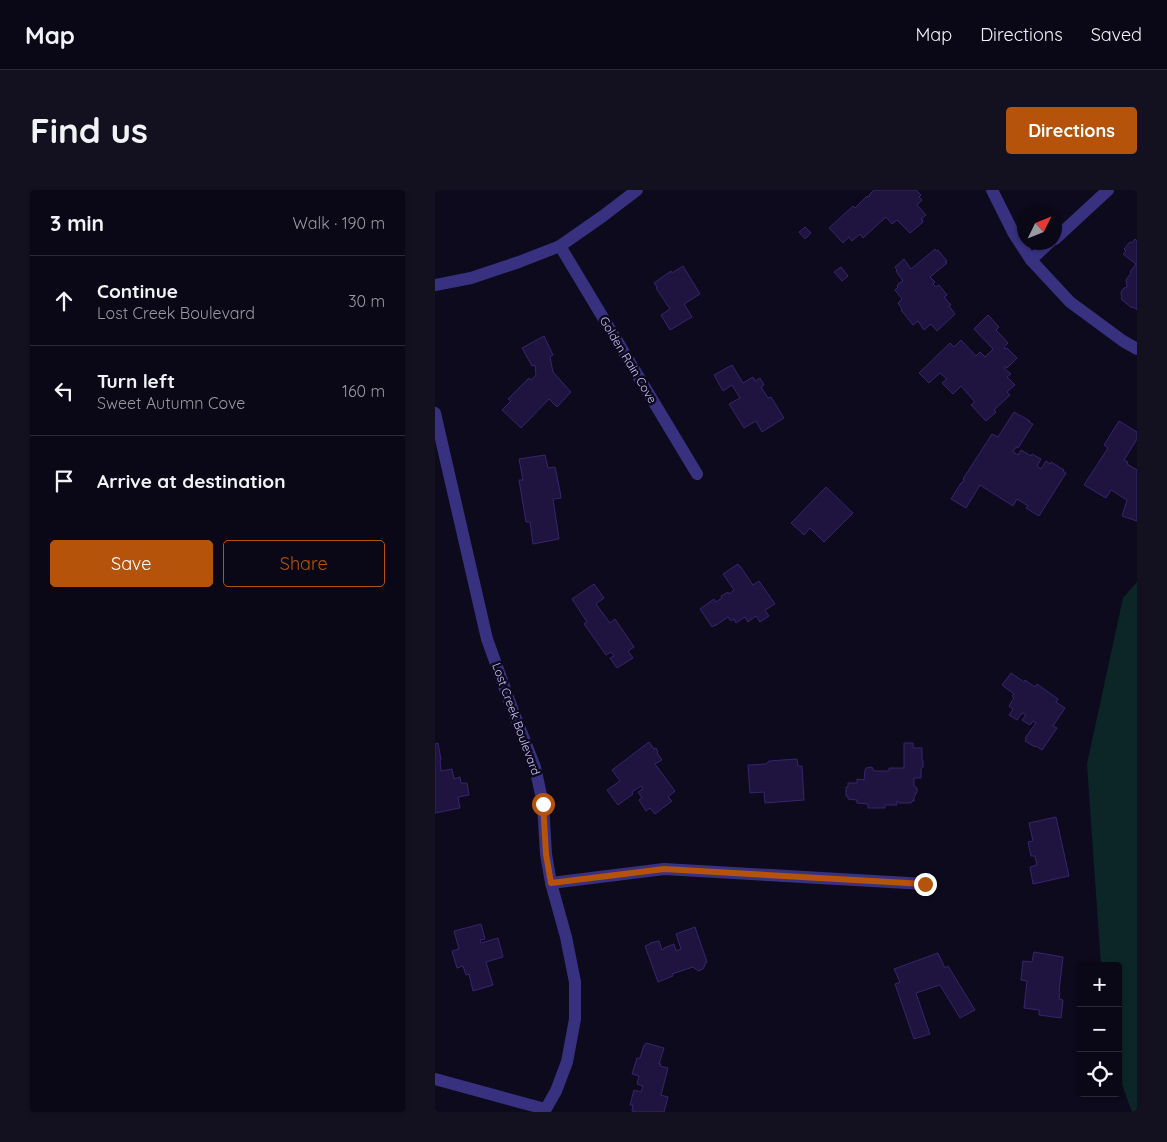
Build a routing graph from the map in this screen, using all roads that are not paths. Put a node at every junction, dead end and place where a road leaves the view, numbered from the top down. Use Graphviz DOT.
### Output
graph roads {
  1 [pos="637,190"];
  2 [pos="992,190"];
  3 [pos="1107,190"];
  4 [pos="1062,232"];
  5 [pos="560,246"];
  6 [pos="1042,250"];
  7 [pos="1031,260"];
  8 [pos="435,285"];
  9 [pos="1137,349"];
  10 [pos="435,413"];
  11 [pos="697,474"];
  12 [pos="551,883"];
  13 [pos="925,884"];
  14 [pos="435,1079"];
  15 [pos="545,1111"];
  1 -- 5 [label="street"];
  2 -- 7 [label="street"];
  3 -- 4 [label="street"];
  5 -- 8 [label="street"];
  5 -- 11 [label="street, Golden Rain Cove"];
  6 -- 7 [label="street"];
  7 -- 9 [label="street"];
  10 -- 12 [label="street, Lost Creek Boulevard"];
  12 -- 13 [label="street"];
  12 -- 15 [label="street, Lost Creek Boulevard"];
  14 -- 15 [label="street"];
}
